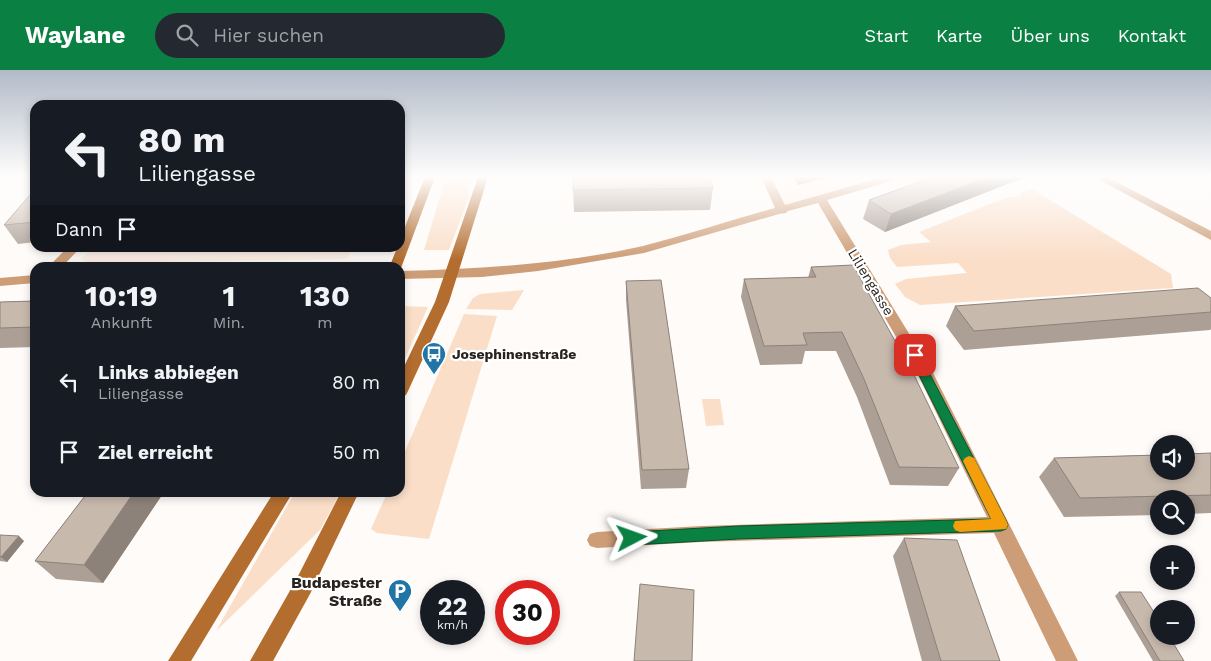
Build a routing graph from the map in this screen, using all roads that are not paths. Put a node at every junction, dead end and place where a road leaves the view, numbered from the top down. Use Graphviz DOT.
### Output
graph roads {
  1 [pos="419,205"];
  2 [pos="474,205"];
  3 [pos="779,205"];
  4 [pos="805,205"];
  5 [pos="824,205"];
  6 [pos="1151,205"];
  7 [pos="782,211"];
  8 [pos="1211,236"];
  9 [pos="405,242"];
  10 [pos="70,252"];
  11 [pos="59,262"];
  12 [pos="405,275"];
  13 [pos="450,275"];
  14 [pos="30,279"];
  15 [pos="0,282"];
  16 [pos="405,381"];
  17 [pos="281,497"];
  18 [pos="348,497"];
  19 [pos="1001,525"];
  20 [pos="597,540"];
  21 [pos="178,661"];
  22 [pos="261,661"];
  23 [pos="1067,661"];
  1 -- 9 [label="main road"];
  2 -- 13 [label="main road"];
  3 -- 7 [label="street"];
  4 -- 7 [label="street"];
  5 -- 19 [label="street, Liliengasse"];
  6 -- 8 [label="street"];
  7 -- 13 [label="street"];
  10 -- 11 [label="street"];
  12 -- 13 [label="street"];
  13 -- 16 [label="main road"];
  14 -- 15 [label="street"];
  17 -- 21 [label="main road"];
  18 -- 22 [label="main road"];
  19 -- 20 [label="street"];
  19 -- 23 [label="street, Liliengasse"];
}
